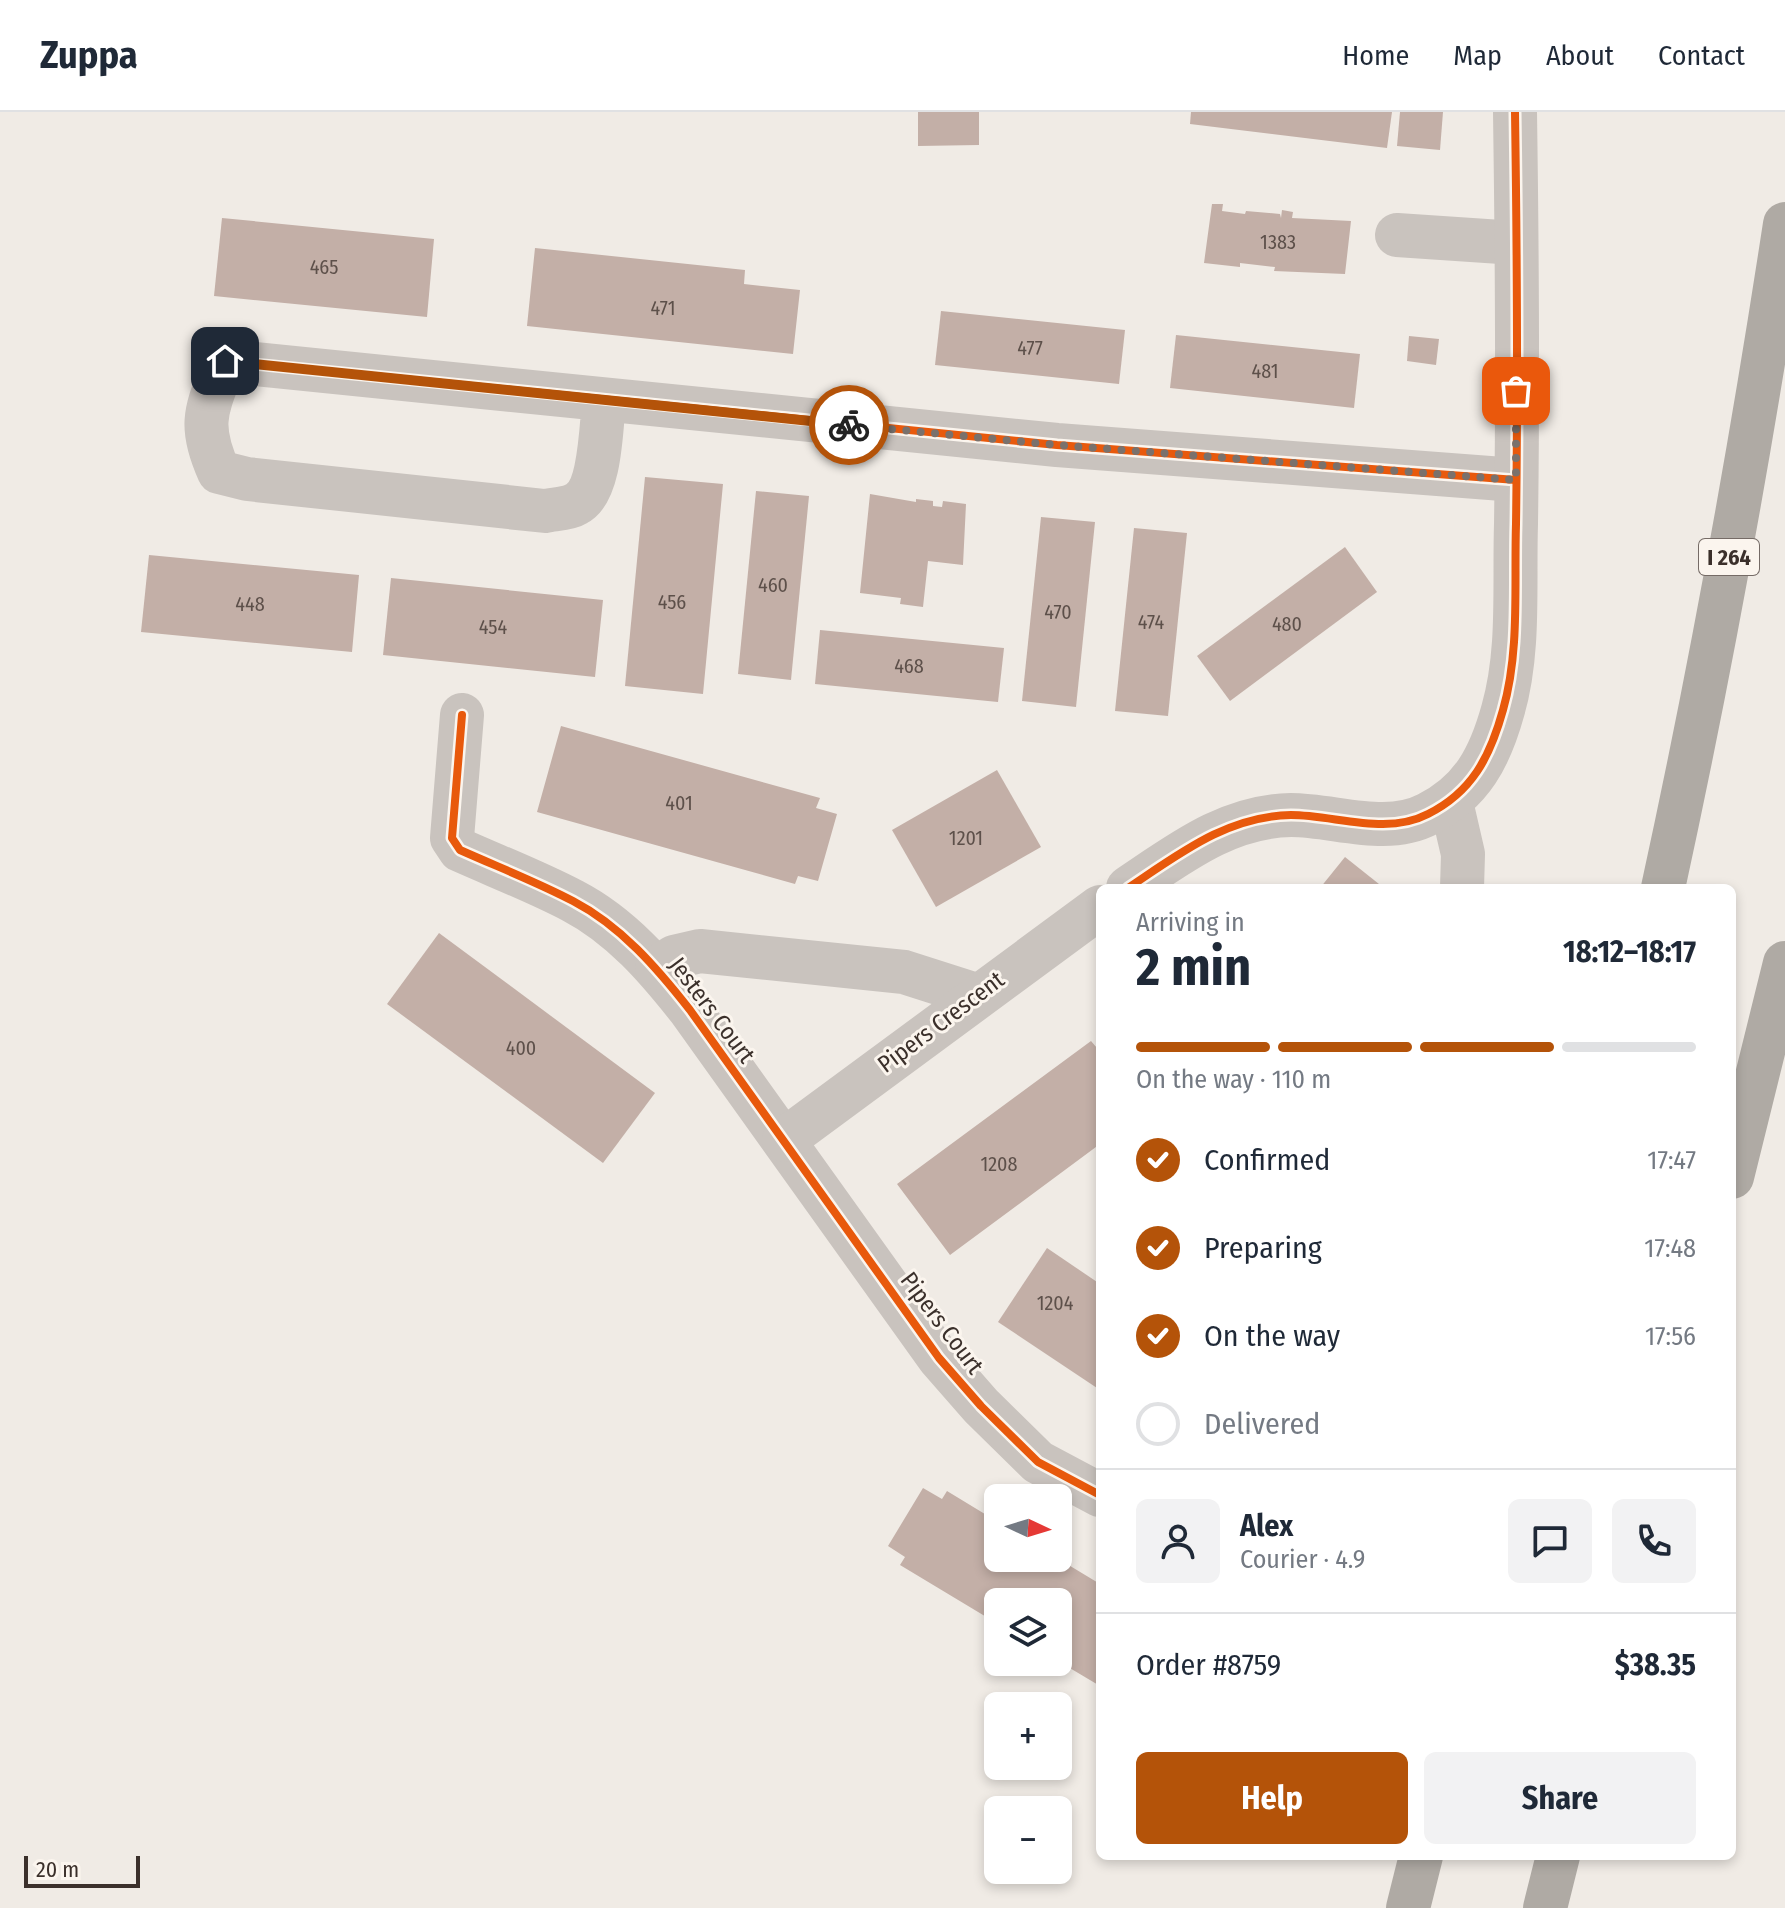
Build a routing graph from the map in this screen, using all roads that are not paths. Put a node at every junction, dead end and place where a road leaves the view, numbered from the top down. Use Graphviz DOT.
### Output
graph roads {
  1 [pos="1515,112"];
  2 [pos="1785,224"];
  3 [pos="1397,235"];
  4 [pos="1516,243"];
  5 [pos="604,401"];
  6 [pos="1516,480"];
  7 [pos="462,715"];
  8 [pos="1451,802"];
  9 [pos="1153,882"];
  10 [pos="1462,884"];
  11 [pos="1664,884"];
  12 [pos="1096,910"];
  13 [pos="1785,963"];
  14 [pos="657,968"];
  15 [pos="976,995"];
  16 [pos="784,1140"];
  17 [pos="1736,1161"];
  18 [pos="1096,1493"];
  19 [pos="1420,1860"];
  20 [pos="1557,1860"];
  21 [pos="1408,1908"];
  22 [pos="1545,1908"];
  1 -- 4 [label="street"];
  2 -- 11 [label="highway, I 264"];
  3 -- 4 [label="street"];
  4 -- 6 [label="street"];
  5 -- 5 [label="street"];
  5 -- 6 [label="street"];
  6 -- 8 [label="street"];
  7 -- 14 [label="street, Jesters Court"];
  8 -- 9 [label="street"];
  8 -- 10 [label="street"];
  12 -- 15 [label="street, Pipers Crescent"];
  13 -- 17 [label="highway"];
  14 -- 15 [label="street, Jesters Court"];
  14 -- 16 [label="street, Jesters Court"];
  15 -- 16 [label="street, Pipers Crescent"];
  16 -- 18 [label="street, Pipers Court"];
  19 -- 21 [label="highway"];
  20 -- 22 [label="highway"];
}
